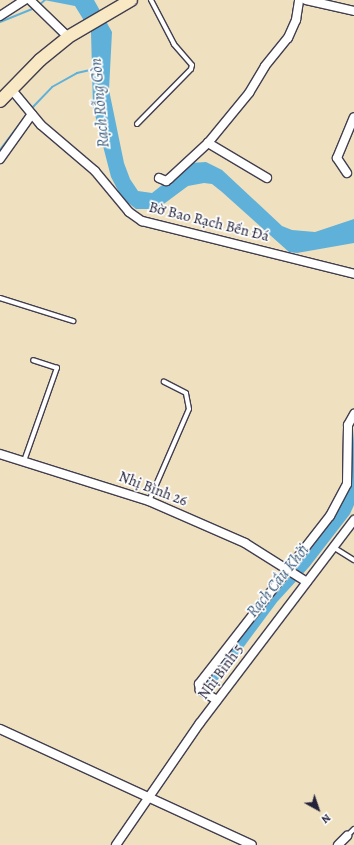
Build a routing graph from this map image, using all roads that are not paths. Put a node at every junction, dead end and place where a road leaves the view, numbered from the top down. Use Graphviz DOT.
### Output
graph roads {
  1 [pos="25,0"];
  2 [pos="131,0"];
  3 [pos="151,0"];
  4 [pos="299,0"];
  5 [pos="306,0"];
  6 [pos="32,1"];
  7 [pos="354,11"];
  8 [pos="0,16"];
  9 [pos="68,37"];
  10 [pos="12,90"];
  11 [pos="0,101"];
  12 [pos="30,113"];
  13 [pos="354,116"];
  14 [pos="137,124"];
  15 [pos="208,144"];
  16 [pos="0,159"];
  17 [pos="347,174"];
  18 [pos="159,178"];
  19 [pos="267,178"];
  20 [pos="354,274"];
  21 [pos="0,298"];
  22 [pos="73,321"];
  23 [pos="33,360"];
  24 [pos="164,382"];
  25 [pos="354,414"];
  26 [pos="0,454"];
  27 [pos="24,461"];
  28 [pos="149,501"];
  29 [pos="354,520"];
  30 [pos="333,547"];
  31 [pos="354,560"];
  32 [pos="289,569"];
  33 [pos="305,580"];
  34 [pos="217,700"];
  35 [pos="0,729"];
  36 [pos="149,798"];
  37 [pos="354,829"];
  38 [pos="347,836"];
  39 [pos="116,845"];
  40 [pos="252,845"];
  41 [pos="338,845"];
  1 -- 8 [label="street"];
  2 -- 9 [label="street"];
  3 -- 14 [label="lane"];
  4 -- 15 [label="street"];
  5 -- 7 [label="street"];
  6 -- 9 [label="street"];
  9 -- 10 [label="street"];
  10 -- 11 [label="street"];
  10 -- 12 [label="street, Bờ Bao Rạch Bến Đá"];
  12 -- 16 [label="street"];
  12 -- 20 [label="street, Bờ Bao Rạch Bến Đá"];
  13 -- 17 [label="street"];
  15 -- 18 [label="street"];
  15 -- 19 [label="street"];
  21 -- 22 [label="lane"];
  23 -- 27 [label="lane"];
  24 -- 28 [label="lane"];
  25 -- 32 [label="street"];
  26 -- 27 [label="street, Nhị Bình 26"];
  27 -- 28 [label="street, Nhị Bình 26"];
  28 -- 32 [label="street, Nhị Bình 26"];
  29 -- 30 [label="street, Nhị Bình 5"];
  30 -- 31 [label="lane"];
  30 -- 33 [label="street, Nhị Bình 5"];
  32 -- 33 [label="street, Nhị Bình 26"];
  32 -- 34 [label="street"];
  33 -- 34 [label="street, Nhị Bình 5"];
  34 -- 36 [label="street, Nhị Bình 5"];
  35 -- 36 [label="street"];
  36 -- 39 [label="street, Nhị Bình 5"];
  36 -- 40 [label="street"];
  37 -- 38 [label="lane"];
  38 -- 41 [label="street"];
}
